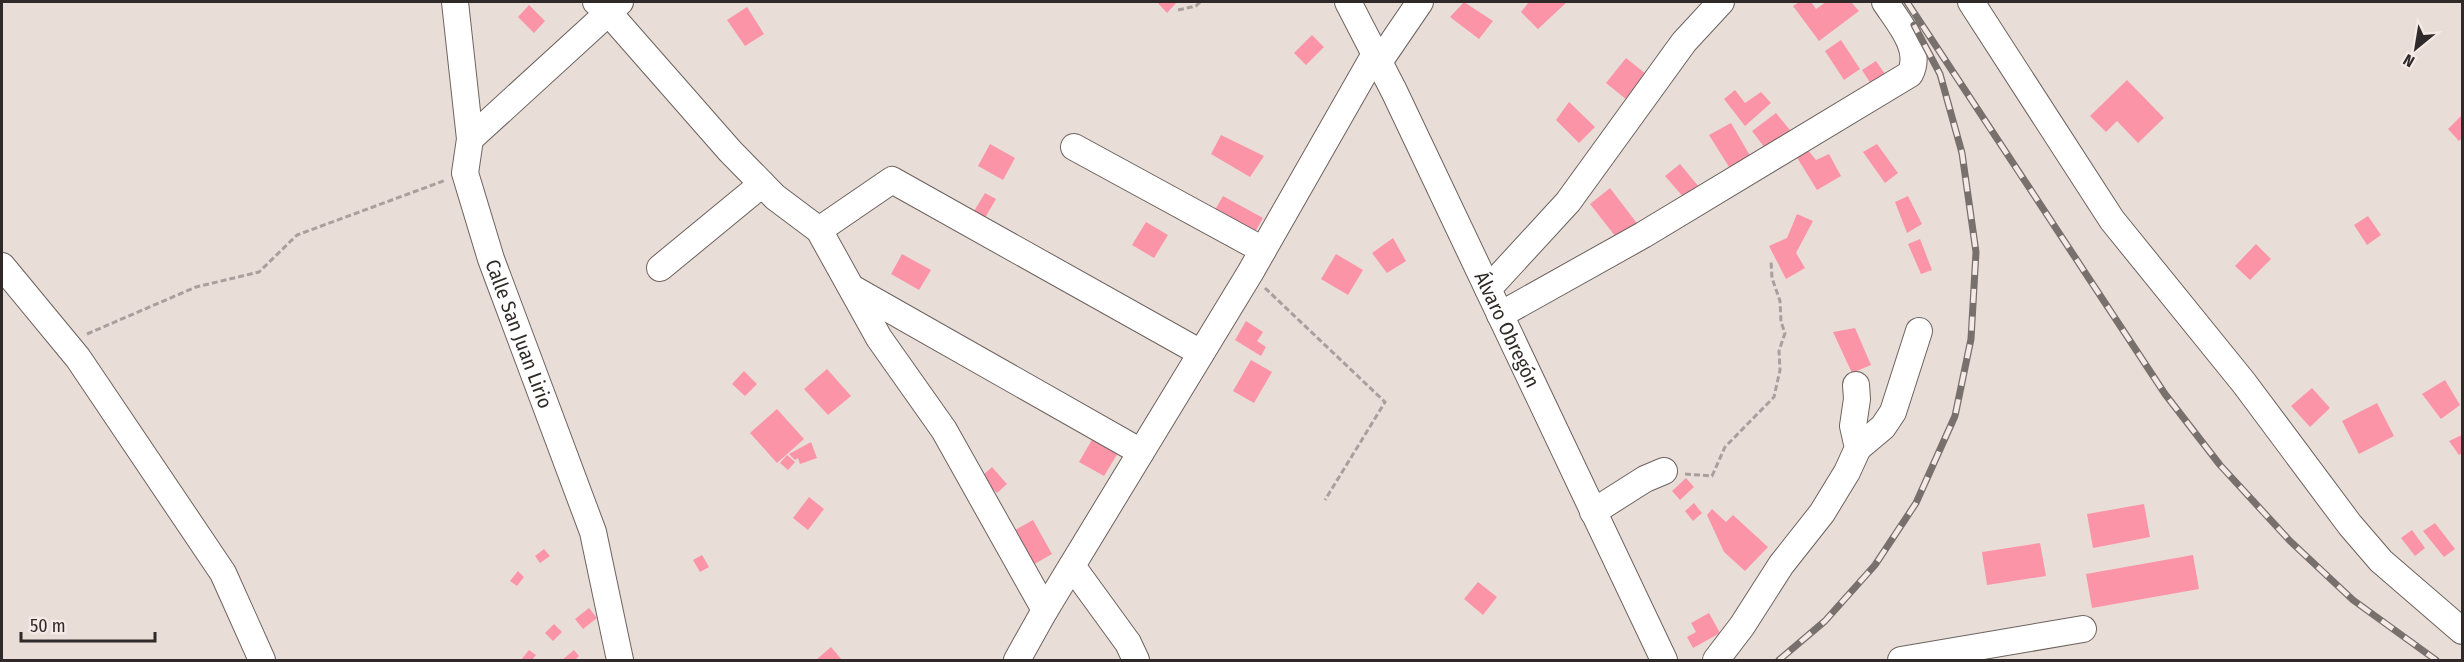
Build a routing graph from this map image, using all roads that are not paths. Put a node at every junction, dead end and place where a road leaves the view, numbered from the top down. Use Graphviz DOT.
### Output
graph roads {
  1 [pos="455,2"];
  2 [pos="1348,2"];
  3 [pos="1420,2"];
  4 [pos="1721,2"];
  5 [pos="1885,2"];
  6 [pos="1971,2"];
  7 [pos="608,5"];
  8 [pos="1377,58"];
  9 [pos="470,139"];
  10 [pos="1074,147"];
  11 [pos="762,184"];
  12 [pos="819,230"];
  13 [pos="1263,250"];
  14 [pos="2,266"];
  15 [pos="660,268"];
  16 [pos="852,288"];
  17 [pos="1488,289"];
  18 [pos="1500,315"];
  19 [pos="1919,331"];
  20 [pos="1201,353"];
  21 [pos="1856,385"];
  22 [pos="1858,448"];
  23 [pos="1141,452"];
  24 [pos="1664,471"];
  25 [pos="1593,512"];
  26 [pos="1072,566"];
  27 [pos="1045,610"];
  28 [pos="2083,629"];
  29 [pos="2463,631"];
  30 [pos="262,660"];
  31 [pos="620,660"];
  32 [pos="1017,660"];
  33 [pos="1136,660"];
  34 [pos="1664,660"];
  35 [pos="1716,660"];
  36 [pos="1901,660"];
  1 -- 9 [label="street, Calle San Juan Lirio"];
  2 -- 8 [label="street, Álvaro Obregón"];
  3 -- 8 [label="street"];
  4 -- 17 [label="street"];
  5 -- 18 [label="street"];
  6 -- 29 [label="street"];
  7 -- 9 [label="street"];
  7 -- 11 [label="street"];
  8 -- 13 [label="street"];
  8 -- 17 [label="street, Álvaro Obregón"];
  9 -- 31 [label="street, Calle San Juan Lirio"];
  10 -- 13 [label="street"];
  11 -- 12 [label="street"];
  11 -- 15 [label="street"];
  12 -- 16 [label="street"];
  12 -- 20 [label="street"];
  13 -- 20 [label="street"];
  14 -- 30 [label="street"];
  16 -- 23 [label="street"];
  16 -- 27 [label="street"];
  17 -- 18 [label="street, Álvaro Obregón"];
  18 -- 25 [label="street, Álvaro Obregón"];
  19 -- 22 [label="street"];
  20 -- 23 [label="street"];
  21 -- 22 [label="street"];
  22 -- 35 [label="street"];
  23 -- 26 [label="street"];
  24 -- 25 [label="street"];
  25 -- 34 [label="street, Álvaro Obregón"];
  26 -- 27 [label="street"];
  26 -- 33 [label="street"];
  27 -- 32 [label="street"];
  28 -- 36 [label="street"];
}
